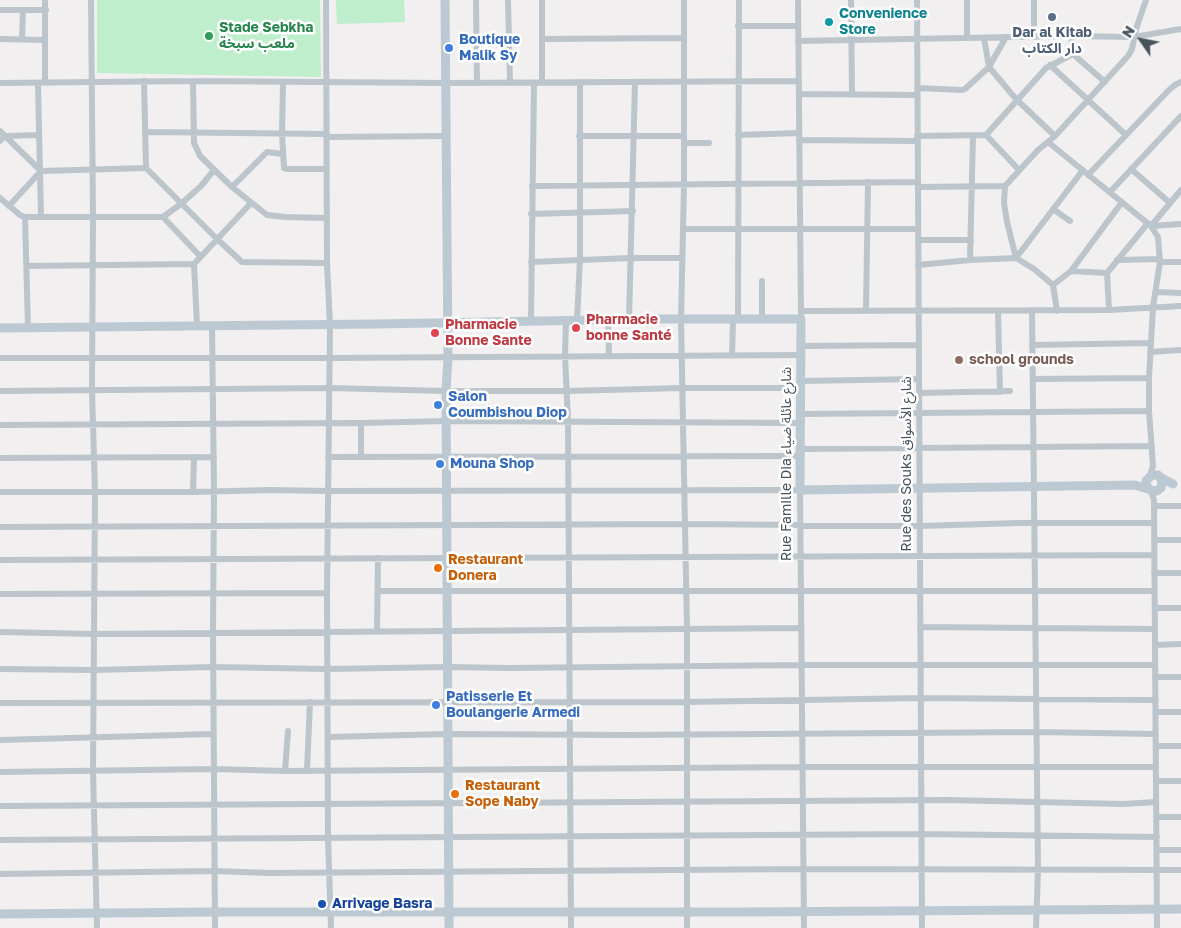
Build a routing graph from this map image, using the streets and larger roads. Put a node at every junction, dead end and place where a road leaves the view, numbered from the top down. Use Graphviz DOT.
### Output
graph roads {
  1 [pos="46,0"];
  2 [pos="91,0"];
  3 [pos="326,0"];
  4 [pos="445,0"];
  5 [pos="476,0"];
  6 [pos="508,0"];
  7 [pos="542,0"];
  8 [pos="684,0"];
  9 [pos="739,0"];
  10 [pos="798,0"];
  11 [pos="851,0"];
  12 [pos="917,0"];
  13 [pos="967,0"];
  14 [pos="1034,0"];
  15 [pos="1146,0"];
  16 [pos="0,10"];
  17 [pos="22,10"];
  18 [pos="46,10"];
  19 [pos="738,26"];
  20 [pos="798,26"];
  21 [pos="1181,29"];
  22 [pos="1071,36"];
  23 [pos="1006,37"];
  24 [pos="1034,37"];
  25 [pos="1134,37"];
  26 [pos="684,38"];
  27 [pos="967,38"];
  28 [pos="984,38"];
  29 [pos="0,39"];
  30 [pos="22,39"];
  31 [pos="543,39"];
  32 [pos="917,39"];
  33 [pos="45,40"];
  34 [pos="851,40"];
  35 [pos="798,41"];
  36 [pos="1073,54"];
  37 [pos="1050,65"];
  38 [pos="989,67"];
  39 [pos="738,80"];
  40 [pos="144,81"];
  41 [pos="193,81"];
  42 [pos="799,81"];
  43 [pos="92,82"];
  44 [pos="283,82"];
  45 [pos="326,82"];
  46 [pos="580,82"];
  47 [pos="634,82"];
  48 [pos="684,82"];
  49 [pos="1105,82"];
  50 [pos="1181,82"];
  51 [pos="0,83"];
  52 [pos="41,83"];
  53 [pos="445,83"];
  54 [pos="477,83"];
  55 [pos="510,83"];
  56 [pos="534,83"];
  57 [pos="542,83"];
  58 [pos="917,91"];
  59 [pos="799,94"];
  60 [pos="852,94"];
  61 [pos="1016,100"];
  62 [pos="1089,100"];
  63 [pos="1181,116"];
  64 [pos="145,132"];
  65 [pos="194,133"];
  66 [pos="282,134"];
  67 [pos="738,134"];
  68 [pos="39,135"];
  69 [pos="327,135"];
  70 [pos="973,135"];
  71 [pos="986,135"];
  72 [pos="1126,135"];
  73 [pos="2,136"];
  74 [pos="446,136"];
  75 [pos="579,136"];
  76 [pos="634,136"];
  77 [pos="684,136"];
  78 [pos="1055,136"];
  79 [pos="799,137"];
  80 [pos="918,138"];
  81 [pos="1048,142"];
  82 [pos="684,143"];
  83 [pos="709,143"];
  84 [pos="282,154"];
  85 [pos="146,168"];
  86 [pos="327,169"];
  87 [pos="1131,169"];
  88 [pos="93,170"];
  89 [pos="214,170"];
  90 [pos="1019,170"];
  91 [pos="41,171"];
  92 [pos="1086,172"];
  93 [pos="868,182"];
  94 [pos="738,183"];
  95 [pos="800,183"];
  96 [pos="633,184"];
  97 [pos="918,184"];
  98 [pos="684,185"];
  99 [pos="532,186"];
  100 [pos="580,186"];
  101 [pos="1004,186"];
  102 [pos="232,187"];
  103 [pos="973,187"];
  104 [pos="1181,190"];
  105 [pos="1110,192"];
  106 [pos="0,198"];
  107 [pos="1122,202"];
  108 [pos="1169,202"];
  109 [pos="251,203"];
  110 [pos="182,204"];
  111 [pos="9,206"];
  112 [pos="1053,209"];
  113 [pos="632,211"];
  114 [pos="531,214"];
  115 [pos="580,214"];
  116 [pos="94,216"];
  117 [pos="25,217"];
  118 [pos="41,217"];
  119 [pos="164,217"];
  120 [pos="327,218"];
  121 [pos="1070,221"];
  122 [pos="1150,224"];
  123 [pos="1181,224"];
  124 [pos="683,229"];
  125 [pos="737,229"];
  126 [pos="800,229"];
  127 [pos="868,229"];
  128 [pos="918,229"];
  129 [pos="217,239"];
  130 [pos="918,240"];
  131 [pos="971,240"];
  132 [pos="200,256"];
  133 [pos="631,258"];
  134 [pos="681,258"];
  135 [pos="1016,258"];
  136 [pos="580,259"];
  137 [pos="970,260"];
  138 [pos="1117,260"];
  139 [pos="1160,261"];
  140 [pos="531,262"];
  141 [pos="1181,262"];
  142 [pos="327,263"];
  143 [pos="194,264"];
  144 [pos="94,265"];
  145 [pos="918,265"];
  146 [pos="27,266"];
  147 [pos="1070,271"];
  148 [pos="1107,273"];
  149 [pos="762,281"];
  150 [pos="1053,285"];
  151 [pos="1156,292"];
  152 [pos="1181,293"];
  153 [pos="1181,306"];
  154 [pos="1153,307"];
  155 [pos="866,310"];
  156 [pos="1032,310"];
  157 [pos="1109,310"];
  158 [pos="919,311"];
  159 [pos="998,311"];
  160 [pos="1057,311"];
  161 [pos="801,315"];
  162 [pos="566,320"];
  163 [pos="577,320"];
  164 [pos="608,320"];
  165 [pos="630,320"];
  166 [pos="681,320"];
  167 [pos="735,320"];
  168 [pos="762,320"];
  169 [pos="531,321"];
  170 [pos="448,322"];
  171 [pos="197,325"];
  172 [pos="212,325"];
  173 [pos="330,325"];
  174 [pos="94,327"];
  175 [pos="0,328"];
  176 [pos="28,328"];
  177 [pos="1150,342"];
  178 [pos="919,345"];
  179 [pos="1032,345"];
  180 [pos="801,350"];
  181 [pos="1181,350"];
  182 [pos="1150,352"];
  183 [pos="682,355"];
  184 [pos="732,355"];
  185 [pos="565,356"];
  186 [pos="609,356"];
  187 [pos="93,357"];
  188 [pos="212,357"];
  189 [pos="448,357"];
  190 [pos="0,358"];
  191 [pos="329,358"];
  192 [pos="1149,378"];
  193 [pos="919,379"];
  194 [pos="1033,379"];
  195 [pos="801,385"];
  196 [pos="330,388"];
  197 [pos="682,388"];
  198 [pos="213,389"];
  199 [pos="92,390"];
  200 [pos="0,391"];
  201 [pos="446,391"];
  202 [pos="566,391"];
  203 [pos="1010,391"];
  204 [pos="1000,392"];
  205 [pos="919,393"];
  206 [pos="1149,411"];
  207 [pos="919,412"];
  208 [pos="1033,412"];
  209 [pos="800,418"];
  210 [pos="447,421"];
  211 [pos="568,421"];
  212 [pos="683,422"];
  213 [pos="329,423"];
  214 [pos="361,423"];
  215 [pos="93,424"];
  216 [pos="213,424"];
  217 [pos="0,425"];
  218 [pos="1152,446"];
  219 [pos="1033,447"];
  220 [pos="920,448"];
  221 [pos="800,453"];
  222 [pos="361,456"];
  223 [pos="568,456"];
  224 [pos="684,456"];
  225 [pos="194,457"];
  226 [pos="214,457"];
  227 [pos="328,457"];
  228 [pos="448,457"];
  229 [pos="0,458"];
  230 [pos="94,458"];
  231 [pos="1153,474"];
  232 [pos="1177,484"];
  233 [pos="1135,485"];
  234 [pos="1034,486"];
  235 [pos="920,488"];
  236 [pos="568,490"];
  237 [pos="684,490"];
  238 [pos="800,490"];
  239 [pos="448,491"];
  240 [pos="0,492"];
  241 [pos="95,492"];
  242 [pos="193,492"];
  243 [pos="214,492"];
  244 [pos="328,492"];
  245 [pos="1154,494"];
  246 [pos="1181,506"];
  247 [pos="1034,523"];
  248 [pos="1154,523"];
  249 [pos="569,524"];
  250 [pos="685,524"];
  251 [pos="214,525"];
  252 [pos="448,525"];
  253 [pos="94,526"];
  254 [pos="328,526"];
  255 [pos="800,526"];
  256 [pos="920,526"];
  257 [pos="0,527"];
  258 [pos="1154,540"];
  259 [pos="1181,540"];
  260 [pos="1034,555"];
  261 [pos="1154,555"];
  262 [pos="801,556"];
  263 [pos="920,556"];
  264 [pos="569,557"];
  265 [pos="686,557"];
  266 [pos="328,558"];
  267 [pos="378,558"];
  268 [pos="448,558"];
  269 [pos="94,559"];
  270 [pos="213,559"];
  271 [pos="0,560"];
  272 [pos="1154,573"];
  273 [pos="1181,573"];
  274 [pos="378,591"];
  275 [pos="448,591"];
  276 [pos="569,591"];
  277 [pos="686,591"];
  278 [pos="801,591"];
  279 [pos="920,591"];
  280 [pos="1035,591"];
  281 [pos="1154,591"];
  282 [pos="213,592"];
  283 [pos="327,593"];
  284 [pos="0,594"];
  285 [pos="94,594"];
  286 [pos="1155,608"];
  287 [pos="1181,608"];
  288 [pos="920,627"];
  289 [pos="801,628"];
  290 [pos="1035,628"];
  291 [pos="1155,628"];
  292 [pos="687,629"];
  293 [pos="569,630"];
  294 [pos="448,631"];
  295 [pos="0,632"];
  296 [pos="327,632"];
  297 [pos="377,632"];
  298 [pos="212,633"];
  299 [pos="94,634"];
  300 [pos="1181,644"];
  301 [pos="1155,645"];
  302 [pos="802,665"];
  303 [pos="921,665"];
  304 [pos="1036,665"];
  305 [pos="1155,665"];
  306 [pos="687,666"];
  307 [pos="213,667"];
  308 [pos="448,667"];
  309 [pos="570,667"];
  310 [pos="0,669"];
  311 [pos="327,669"];
  312 [pos="94,670"];
  313 [pos="1155,677"];
  314 [pos="1181,677"];
  315 [pos="921,698"];
  316 [pos="1036,698"];
  317 [pos="802,700"];
  318 [pos="1156,700"];
  319 [pos="570,701"];
  320 [pos="93,702"];
  321 [pos="213,702"];
  322 [pos="310,702"];
  323 [pos="328,702"];
  324 [pos="448,702"];
  325 [pos="687,702"];
  326 [pos="0,703"];
  327 [pos="1156,712"];
  328 [pos="1181,712"];
  329 [pos="288,731"];
  330 [pos="1036,732"];
  331 [pos="803,733"];
  332 [pos="921,733"];
  333 [pos="213,734"];
  334 [pos="448,734"];
  335 [pos="1156,734"];
  336 [pos="570,735"];
  337 [pos="687,735"];
  338 [pos="93,737"];
  339 [pos="328,737"];
  340 [pos="0,740"];
  341 [pos="1156,746"];
  342 [pos="1181,746"];
  343 [pos="921,766"];
  344 [pos="1037,766"];
  345 [pos="803,767"];
  346 [pos="1156,767"];
  347 [pos="214,769"];
  348 [pos="570,769"];
  349 [pos="687,769"];
  350 [pos="307,770"];
  351 [pos="448,770"];
  352 [pos="93,771"];
  353 [pos="285,771"];
  354 [pos="328,771"];
  355 [pos="0,772"];
  356 [pos="1156,781"];
  357 [pos="1181,781"];
  358 [pos="921,800"];
  359 [pos="803,802"];
  360 [pos="1037,802"];
  361 [pos="1156,802"];
  362 [pos="328,803"];
  363 [pos="570,803"];
  364 [pos="687,803"];
  365 [pos="449,804"];
  366 [pos="213,805"];
  367 [pos="0,806"];
  368 [pos="94,806"];
  369 [pos="1181,817"];
  370 [pos="1156,818"];
  371 [pos="921,834"];
  372 [pos="804,835"];
  373 [pos="1037,835"];
  374 [pos="571,836"];
  375 [pos="687,836"];
  376 [pos="448,837"];
  377 [pos="1157,837"];
  378 [pos="328,838"];
  379 [pos="95,839"];
  380 [pos="214,839"];
  381 [pos="0,840"];
  382 [pos="1157,850"];
  383 [pos="1181,850"];
  384 [pos="804,869"];
  385 [pos="921,869"];
  386 [pos="687,870"];
  387 [pos="1038,870"];
  388 [pos="1157,870"];
  389 [pos="1181,870"];
  390 [pos="449,871"];
  391 [pos="571,871"];
  392 [pos="214,872"];
  393 [pos="328,872"];
  394 [pos="0,874"];
  395 [pos="96,874"];
  396 [pos="1157,909"];
  397 [pos="1181,909"];
  398 [pos="1036,910"];
  399 [pos="922,911"];
  400 [pos="216,912"];
  401 [pos="449,912"];
  402 [pos="687,912"];
  403 [pos="804,912"];
  404 [pos="331,913"];
  405 [pos="571,913"];
  406 [pos="0,914"];
  407 [pos="97,914"];
  408 [pos="97,928"];
  409 [pos="215,928"];
  410 [pos="331,928"];
  411 [pos="449,928"];
  412 [pos="571,928"];
  413 [pos="687,928"];
  414 [pos="804,928"];
  415 [pos="922,928"];
  416 [pos="1036,928"];
  417 [pos="1157,928"];
  1 -- 18 [label="street"];
  2 -- 43 [label="street"];
  3 -- 45 [label="street"];
  4 -- 53 [label="street"];
  5 -- 54 [label="street"];
  6 -- 55 [label="street"];
  7 -- 31 [label="street"];
  8 -- 26 [label="street"];
  9 -- 19 [label="street"];
  10 -- 20 [label="street, Rue Famille Dia شارع عائلة ضياء"];
  11 -- 34 [label="street"];
  12 -- 32 [label="street, Rue des Souks شارع الأسواق"];
  13 -- 27 [label="street"];
  14 -- 24 [label="street"];
  15 -- 25 [label="street"];
  16 -- 17 [label="street"];
  17 -- 18 [label="street"];
  17 -- 30 [label="street"];
  18 -- 33 [label="street"];
  19 -- 20 [label="street"];
  19 -- 39 [label="street"];
  20 -- 35 [label="street, Rue Famille Dia شارع عائلة ضياء"];
  21 -- 25 [label="street"];
  22 -- 24 [label="street"];
  22 -- 25 [label="street"];
  22 -- 36 [label="street"];
  23 -- 24 [label="street"];
  23 -- 28 [label="street"];
  23 -- 38 [label="street"];
  25 -- 49 [label="street"];
  26 -- 31 [label="street"];
  26 -- 48 [label="street"];
  27 -- 28 [label="street"];
  27 -- 32 [label="street"];
  28 -- 38 [label="street"];
  29 -- 30 [label="street"];
  30 -- 33 [label="street"];
  31 -- 57 [label="street"];
  32 -- 34 [label="street"];
  32 -- 58 [label="street, Rue des Souks شارع الأسواق"];
  33 -- 52 [label="street"];
  34 -- 35 [label="street"];
  34 -- 60 [label="street"];
  35 -- 42 [label="street, Rue Famille Dia شارع عائلة ضياء"];
  36 -- 37 [label="street"];
  36 -- 49 [label="street"];
  37 -- 61 [label="street"];
  37 -- 62 [label="street"];
  38 -- 58 [label="street"];
  38 -- 61 [label="street"];
  39 -- 42 [label="street"];
  39 -- 48 [label="street"];
  39 -- 67 [label="street"];
  40 -- 41 [label="street"];
  40 -- 43 [label="street"];
  40 -- 64 [label="street"];
  41 -- 44 [label="street"];
  41 -- 65 [label="street"];
  42 -- 59 [label="street, Rue Famille Dia شارع عائلة ضياء"];
  43 -- 52 [label="street"];
  43 -- 88 [label="street"];
  44 -- 45 [label="street"];
  44 -- 66 [label="street"];
  45 -- 53 [label="street"];
  45 -- 69 [label="street"];
  46 -- 47 [label="street"];
  46 -- 57 [label="street"];
  46 -- 75 [label="street"];
  47 -- 48 [label="street"];
  47 -- 76 [label="street"];
  48 -- 77 [label="street"];
  49 -- 62 [label="street"];
  50 -- 72 [label="street"];
  51 -- 52 [label="street"];
  52 -- 68 [label="street"];
  53 -- 54 [label="street"];
  53 -- 74 [label="street"];
  54 -- 55 [label="street"];
  55 -- 56 [label="street"];
  56 -- 57 [label="street"];
  56 -- 99 [label="street"];
  58 -- 60 [label="street"];
  58 -- 80 [label="street, Rue des Souks شارع الأسواق"];
  59 -- 60 [label="street"];
  59 -- 79 [label="street, Rue Famille Dia شارع عائلة ضياء"];
  61 -- 71 [label="street"];
  61 -- 78 [label="street"];
  62 -- 72 [label="street"];
  62 -- 78 [label="street"];
  63 -- 87 [label="street"];
  64 -- 65 [label="street"];
  64 -- 85 [label="street"];
  65 -- 66 [label="street"];
  65 -- 89 [label="street"];
  66 -- 69 [label="street"];
  66 -- 84 [label="street"];
  67 -- 79 [label="street"];
  67 -- 94 [label="street"];
  68 -- 73 [label="street"];
  68 -- 91 [label="street"];
  69 -- 74 [label="street"];
  69 -- 86 [label="street"];
  70 -- 71 [label="street"];
  70 -- 80 [label="street"];
  70 -- 103 [label="street"];
  71 -- 90 [label="street"];
  72 -- 92 [label="street"];
  73 -- 91 [label="street"];
  74 -- 170 [label="street"];
  75 -- 76 [label="street"];
  75 -- 100 [label="street"];
  76 -- 77 [label="street"];
  76 -- 96 [label="street"];
  77 -- 82 [label="street"];
  78 -- 81 [label="street"];
  79 -- 80 [label="street"];
  79 -- 95 [label="street, Rue Famille Dia شارع عائلة ضياء"];
  80 -- 97 [label="street, Rue des Souks شارع الأسواق"];
  81 -- 90 [label="street"];
  81 -- 92 [label="street"];
  82 -- 83 [label="street"];
  82 -- 98 [label="street"];
  84 -- 86 [label="street"];
  84 -- 102 [label="street"];
  85 -- 88 [label="street"];
  85 -- 110 [label="street"];
  86 -- 120 [label="street"];
  87 -- 105 [label="street"];
  87 -- 108 [label="street"];
  88 -- 91 [label="street"];
  88 -- 116 [label="street"];
  89 -- 102 [label="street"];
  89 -- 110 [label="street"];
  90 -- 101 [label="street"];
  91 -- 111 [label="street"];
  91 -- 118 [label="street"];
  92 -- 105 [label="street"];
  92 -- 112 [label="street"];
  93 -- 95 [label="street"];
  93 -- 97 [label="street"];
  93 -- 127 [label="street"];
  94 -- 95 [label="street"];
  94 -- 98 [label="street"];
  94 -- 125 [label="street"];
  95 -- 126 [label="street, Rue Famille Dia شارع عائلة ضياء"];
  96 -- 98 [label="street"];
  96 -- 100 [label="street"];
  96 -- 113 [label="street"];
  97 -- 103 [label="street"];
  97 -- 128 [label="street, Rue des Souks شارع الأسواق"];
  98 -- 124 [label="street"];
  99 -- 100 [label="street"];
  99 -- 114 [label="street"];
  100 -- 115 [label="street"];
  101 -- 103 [label="street"];
  101 -- 135 [label="street"];
  102 -- 109 [label="street"];
  103 -- 131 [label="street"];
  104 -- 108 [label="street"];
  105 -- 107 [label="street"];
  106 -- 111 [label="street"];
  107 -- 122 [label="street"];
  107 -- 147 [label="street"];
  108 -- 122 [label="street"];
  109 -- 120 [label="street"];
  109 -- 129 [label="street"];
  110 -- 119 [label="street"];
  110 -- 129 [label="street"];
  111 -- 117 [label="street"];
  112 -- 121 [label="street"];
  112 -- 135 [label="street"];
  113 -- 115 [label="street"];
  113 -- 133 [label="street"];
  114 -- 115 [label="street"];
  114 -- 140 [label="street"];
  115 -- 136 [label="street"];
  116 -- 118 [label="street"];
  116 -- 119 [label="street"];
  116 -- 144 [label="street"];
  117 -- 118 [label="street"];
  117 -- 146 [label="street"];
  119 -- 132 [label="street"];
  120 -- 142 [label="street"];
  122 -- 123 [label="street"];
  122 -- 138 [label="street"];
  122 -- 139 [label="street"];
  124 -- 125 [label="street"];
  124 -- 134 [label="street"];
  125 -- 126 [label="street"];
  125 -- 167 [label="street"];
  126 -- 127 [label="street"];
  126 -- 161 [label="street, Rue Famille Dia شارع عائلة ضياء"];
  127 -- 128 [label="street"];
  127 -- 155 [label="street"];
  128 -- 130 [label="street, Rue des Souks شارع الأسواق"];
  129 -- 132 [label="street"];
  129 -- 142 [label="street"];
  130 -- 131 [label="street"];
  130 -- 145 [label="street, Rue des Souks شارع الأسواق"];
  131 -- 137 [label="street"];
  132 -- 143 [label="street"];
  133 -- 134 [label="street"];
  133 -- 136 [label="street"];
  133 -- 165 [label="street"];
  134 -- 166 [label="street"];
  135 -- 137 [label="street"];
  135 -- 150 [label="street"];
  136 -- 140 [label="street"];
  136 -- 163 [label="street"];
  137 -- 145 [label="street"];
  138 -- 139 [label="street"];
  138 -- 148 [label="street"];
  139 -- 141 [label="street"];
  139 -- 151 [label="street"];
  140 -- 169 [label="street"];
  142 -- 173 [label="street"];
  143 -- 144 [label="street"];
  143 -- 171 [label="street"];
  144 -- 146 [label="street"];
  144 -- 174 [label="street"];
  145 -- 158 [label="street, Rue des Souks شارع الأسواق"];
  146 -- 176 [label="street"];
  147 -- 148 [label="street"];
  147 -- 150 [label="street"];
  148 -- 157 [label="street"];
  149 -- 168 [label="street"];
  150 -- 160 [label="street"];
  151 -- 152 [label="street"];
  151 -- 154 [label="street"];
  153 -- 154 [label="street"];
  154 -- 157 [label="street"];
  154 -- 177 [label="street"];
  155 -- 158 [label="street"];
  155 -- 161 [label="street"];
  156 -- 159 [label="street"];
  156 -- 160 [label="street"];
  156 -- 179 [label="street"];
  157 -- 160 [label="street"];
  158 -- 159 [label="street"];
  158 -- 178 [label="street, Rue des Souks شارع الأسواق"];
  159 -- 204 [label="street"];
  161 -- 168 [label="street"];
  161 -- 180 [label="street, Rue Famille Dia شارع عائلة ضياء"];
  162 -- 163 [label="street"];
  162 -- 169 [label="street"];
  162 -- 185 [label="street"];
  163 -- 164 [label="street"];
  164 -- 165 [label="street"];
  164 -- 186 [label="street"];
  165 -- 166 [label="street"];
  166 -- 167 [label="street"];
  166 -- 183 [label="street"];
  167 -- 168 [label="street"];
  167 -- 184 [label="street"];
  169 -- 170 [label="street"];
  170 -- 173 [label="street"];
  170 -- 189 [label="street"];
  171 -- 172 [label="street"];
  171 -- 174 [label="street"];
  172 -- 173 [label="street"];
  172 -- 188 [label="street"];
  173 -- 191 [label="street"];
  174 -- 176 [label="street"];
  174 -- 187 [label="street"];
  175 -- 176 [label="street"];
  177 -- 179 [label="street"];
  177 -- 182 [label="street"];
  178 -- 180 [label="street"];
  178 -- 193 [label="street, Rue des Souks شارع الأسواق"];
  179 -- 194 [label="street"];
  180 -- 184 [label="street"];
  180 -- 195 [label="street, Rue Famille Dia شارع عائلة ضياء"];
  181 -- 182 [label="street"];
  182 -- 192 [label="street"];
  183 -- 184 [label="street"];
  183 -- 186 [label="street"];
  183 -- 197 [label="street"];
  185 -- 186 [label="street"];
  185 -- 189 [label="street"];
  185 -- 202 [label="street"];
  187 -- 188 [label="street"];
  187 -- 190 [label="street"];
  187 -- 199 [label="street"];
  188 -- 191 [label="street"];
  188 -- 198 [label="street"];
  189 -- 191 [label="street"];
  189 -- 201 [label="street"];
  191 -- 196 [label="street"];
  192 -- 194 [label="street"];
  192 -- 206 [label="street"];
  193 -- 195 [label="street"];
  193 -- 205 [label="street, Rue des Souks شارع الأسواق"];
  194 -- 208 [label="street"];
  195 -- 197 [label="street"];
  195 -- 209 [label="street, Rue Famille Dia شارع عائلة ضياء"];
  196 -- 198 [label="street"];
  196 -- 201 [label="street"];
  196 -- 213 [label="street"];
  197 -- 202 [label="street"];
  197 -- 212 [label="street"];
  198 -- 199 [label="street"];
  198 -- 216 [label="street"];
  199 -- 200 [label="street"];
  199 -- 215 [label="street"];
  201 -- 202 [label="street"];
  201 -- 210 [label="street"];
  202 -- 211 [label="street"];
  203 -- 204 [label="street"];
  204 -- 205 [label="street"];
  205 -- 207 [label="street, Rue des Souks شارع الأسواق"];
  206 -- 208 [label="street"];
  206 -- 218 [label="street"];
  207 -- 208 [label="street"];
  207 -- 209 [label="street"];
  207 -- 220 [label="street, Rue des Souks شارع الأسواق"];
  208 -- 219 [label="street"];
  209 -- 212 [label="street"];
  209 -- 221 [label="street, Rue Famille Dia شارع عائلة ضياء"];
  210 -- 211 [label="street"];
  210 -- 214 [label="street"];
  210 -- 228 [label="street"];
  211 -- 212 [label="street"];
  211 -- 223 [label="street"];
  212 -- 224 [label="street"];
  213 -- 214 [label="street"];
  213 -- 216 [label="street"];
  213 -- 227 [label="street"];
  214 -- 222 [label="street"];
  215 -- 216 [label="street"];
  215 -- 217 [label="street"];
  215 -- 230 [label="street"];
  216 -- 226 [label="street"];
  218 -- 219 [label="street"];
  218 -- 231 [label="street"];
  219 -- 220 [label="street"];
  219 -- 234 [label="street"];
  220 -- 221 [label="street"];
  220 -- 235 [label="street, Rue des Souks شارع الأسواق"];
  221 -- 224 [label="street"];
  221 -- 238 [label="street, Rue Famille Dia شارع عائلة ضياء"];
  222 -- 227 [label="street"];
  222 -- 228 [label="street"];
  223 -- 224 [label="street"];
  223 -- 228 [label="street"];
  223 -- 236 [label="street"];
  224 -- 237 [label="street"];
  225 -- 226 [label="street"];
  225 -- 230 [label="street"];
  225 -- 242 [label="street"];
  226 -- 243 [label="street"];
  227 -- 244 [label="street"];
  228 -- 239 [label="street"];
  229 -- 230 [label="street"];
  230 -- 241 [label="street"];
  231 -- 232 [label="street"];
  231 -- 233 [label="street"];
  231 -- 245 [label="street"];
  231 -- 245 [label="street"];
  232 -- 245 [label="street"];
  233 -- 234 [label="street"];
  233 -- 245 [label="street"];
  234 -- 235 [label="street"];
  234 -- 247 [label="street"];
  235 -- 238 [label="street"];
  235 -- 256 [label="street, Rue des Souks شارع الأسواق"];
  236 -- 237 [label="street"];
  236 -- 239 [label="street"];
  236 -- 249 [label="street"];
  237 -- 238 [label="street"];
  237 -- 250 [label="street"];
  238 -- 255 [label="street, Rue Famille Dia شارع عائلة ضياء"];
  239 -- 244 [label="street"];
  239 -- 252 [label="street"];
  240 -- 241 [label="street"];
  241 -- 242 [label="street"];
  241 -- 253 [label="street"];
  242 -- 243 [label="street"];
  243 -- 244 [label="street"];
  243 -- 251 [label="street"];
  244 -- 254 [label="street"];
  245 -- 246 [label="street"];
  245 -- 248 [label="street"];
  247 -- 248 [label="street"];
  247 -- 256 [label="street"];
  247 -- 260 [label="street"];
  248 -- 258 [label="street"];
  249 -- 250 [label="street"];
  249 -- 252 [label="street"];
  249 -- 264 [label="street"];
  250 -- 255 [label="street"];
  250 -- 265 [label="street"];
  251 -- 253 [label="street"];
  251 -- 254 [label="street"];
  251 -- 270 [label="street"];
  252 -- 254 [label="street"];
  252 -- 268 [label="street"];
  253 -- 257 [label="street"];
  253 -- 269 [label="street"];
  254 -- 266 [label="street"];
  255 -- 256 [label="street"];
  255 -- 262 [label="street, Rue Famille Dia شارع عائلة ضياء"];
  256 -- 263 [label="street, Rue des Souks شارع الأسواق"];
  258 -- 259 [label="street"];
  258 -- 261 [label="street"];
  260 -- 261 [label="street"];
  260 -- 263 [label="street"];
  260 -- 280 [label="street"];
  261 -- 272 [label="street"];
  262 -- 263 [label="street"];
  262 -- 265 [label="street"];
  262 -- 278 [label="street, Rue Famille Dia شارع عائلة ضياء"];
  263 -- 279 [label="street, Rue des Souks شارع الأسواق"];
  264 -- 265 [label="street"];
  264 -- 268 [label="street"];
  264 -- 276 [label="street"];
  265 -- 277 [label="street"];
  266 -- 267 [label="street"];
  266 -- 270 [label="street"];
  266 -- 283 [label="street"];
  267 -- 268 [label="street"];
  267 -- 274 [label="street"];
  268 -- 275 [label="street"];
  269 -- 270 [label="street"];
  269 -- 271 [label="street"];
  269 -- 285 [label="street"];
  270 -- 282 [label="street"];
  272 -- 273 [label="street"];
  272 -- 281 [label="street"];
  274 -- 275 [label="street"];
  274 -- 297 [label="street"];
  275 -- 276 [label="street"];
  275 -- 294 [label="street"];
  276 -- 277 [label="street"];
  276 -- 293 [label="street"];
  277 -- 278 [label="street"];
  277 -- 292 [label="street"];
  278 -- 279 [label="street"];
  278 -- 289 [label="street, Rue Famille Dia شارع عائلة ضياء"];
  279 -- 280 [label="street"];
  279 -- 288 [label="street, Rue des Souks شارع الأسواق"];
  280 -- 281 [label="street"];
  280 -- 290 [label="street"];
  281 -- 286 [label="street"];
  282 -- 283 [label="street"];
  282 -- 285 [label="street"];
  282 -- 298 [label="street"];
  283 -- 296 [label="street"];
  284 -- 285 [label="street"];
  285 -- 299 [label="street"];
  286 -- 287 [label="street"];
  286 -- 291 [label="street"];
  288 -- 290 [label="street"];
  288 -- 303 [label="street, Rue des Souks شارع الأسواق"];
  289 -- 292 [label="street"];
  289 -- 302 [label="street, Rue Famille Dia شارع عائلة ضياء"];
  290 -- 291 [label="street"];
  290 -- 304 [label="street"];
  291 -- 301 [label="street"];
  292 -- 293 [label="street"];
  292 -- 306 [label="street"];
  293 -- 294 [label="street"];
  293 -- 309 [label="street"];
  294 -- 297 [label="street"];
  294 -- 308 [label="street"];
  295 -- 299 [label="street"];
  296 -- 297 [label="street"];
  296 -- 298 [label="street"];
  296 -- 311 [label="street"];
  298 -- 299 [label="street"];
  298 -- 307 [label="street"];
  299 -- 312 [label="street"];
  300 -- 301 [label="street"];
  301 -- 305 [label="street"];
  302 -- 303 [label="street"];
  302 -- 306 [label="street"];
  302 -- 317 [label="street, Rue Famille Dia شارع عائلة ضياء"];
  303 -- 304 [label="street"];
  303 -- 315 [label="street, Rue des Souks شارع الأسواق"];
  304 -- 305 [label="street"];
  304 -- 316 [label="street"];
  305 -- 313 [label="street"];
  306 -- 309 [label="street"];
  306 -- 325 [label="street"];
  307 -- 311 [label="street"];
  307 -- 312 [label="street"];
  307 -- 321 [label="street"];
  308 -- 309 [label="street"];
  308 -- 311 [label="street"];
  308 -- 324 [label="street"];
  309 -- 319 [label="street"];
  310 -- 312 [label="street"];
  311 -- 323 [label="street"];
  312 -- 320 [label="street"];
  313 -- 314 [label="street"];
  313 -- 318 [label="street"];
  315 -- 316 [label="street"];
  315 -- 317 [label="street"];
  315 -- 332 [label="street, Rue des Souks شارع الأسواق"];
  316 -- 318 [label="street"];
  316 -- 330 [label="street"];
  317 -- 325 [label="street"];
  317 -- 331 [label="street, Rue Famille Dia شارع عائلة ضياء"];
  318 -- 327 [label="street"];
  319 -- 324 [label="street"];
  319 -- 325 [label="street"];
  319 -- 336 [label="street"];
  320 -- 321 [label="street"];
  320 -- 326 [label="street"];
  320 -- 338 [label="street"];
  321 -- 322 [label="street"];
  321 -- 333 [label="street"];
  322 -- 323 [label="street"];
  322 -- 350 [label="street"];
  323 -- 324 [label="street"];
  323 -- 339 [label="street"];
  324 -- 334 [label="street"];
  325 -- 337 [label="street"];
  327 -- 328 [label="street"];
  327 -- 335 [label="street"];
  329 -- 353 [label="street"];
  330 -- 332 [label="street"];
  330 -- 335 [label="street"];
  330 -- 344 [label="street"];
  331 -- 332 [label="street"];
  331 -- 337 [label="street"];
  331 -- 345 [label="street, Rue Famille Dia شارع عائلة ضياء"];
  332 -- 343 [label="street, Rue des Souks شارع الأسواق"];
  333 -- 338 [label="street"];
  333 -- 347 [label="street"];
  334 -- 336 [label="street"];
  334 -- 339 [label="street"];
  334 -- 351 [label="street"];
  335 -- 341 [label="street"];
  336 -- 337 [label="street"];
  336 -- 348 [label="street"];
  337 -- 349 [label="street"];
  338 -- 340 [label="street"];
  338 -- 352 [label="street"];
  339 -- 354 [label="street"];
  341 -- 342 [label="street"];
  341 -- 346 [label="street"];
  343 -- 344 [label="street"];
  343 -- 345 [label="street"];
  343 -- 358 [label="street, Rue des Souks شارع الأسواق"];
  344 -- 346 [label="street"];
  344 -- 360 [label="street"];
  345 -- 349 [label="street"];
  345 -- 359 [label="street, Rue Famille Dia شارع عائلة ضياء"];
  346 -- 356 [label="street"];
  347 -- 352 [label="street"];
  347 -- 353 [label="street"];
  347 -- 366 [label="street"];
  348 -- 349 [label="street"];
  348 -- 351 [label="street"];
  348 -- 363 [label="street"];
  349 -- 364 [label="street"];
  350 -- 353 [label="street"];
  350 -- 354 [label="street"];
  351 -- 354 [label="street"];
  351 -- 365 [label="street"];
  352 -- 355 [label="street"];
  352 -- 368 [label="street"];
  354 -- 362 [label="street"];
  356 -- 357 [label="street"];
  356 -- 361 [label="street"];
  358 -- 359 [label="street"];
  358 -- 360 [label="street"];
  358 -- 371 [label="street, Rue des Souks شارع الأسواق"];
  359 -- 364 [label="street"];
  359 -- 372 [label="street, Rue Famille Dia شارع عائلة ضياء"];
  360 -- 361 [label="street"];
  360 -- 373 [label="street"];
  361 -- 370 [label="street"];
  362 -- 365 [label="street"];
  362 -- 366 [label="street"];
  362 -- 378 [label="street"];
  363 -- 364 [label="street"];
  363 -- 365 [label="street"];
  363 -- 374 [label="street"];
  364 -- 375 [label="street"];
  365 -- 376 [label="street"];
  366 -- 368 [label="street"];
  366 -- 380 [label="street"];
  367 -- 368 [label="street"];
  368 -- 379 [label="street"];
  369 -- 370 [label="street"];
  370 -- 377 [label="street"];
  371 -- 372 [label="street"];
  371 -- 373 [label="street"];
  371 -- 385 [label="street, Rue des Souks شارع الأسواق"];
  372 -- 375 [label="street"];
  372 -- 384 [label="street, Rue Famille Dia شارع عائلة ضياء"];
  373 -- 377 [label="street"];
  373 -- 387 [label="street"];
  374 -- 375 [label="street"];
  374 -- 376 [label="street"];
  374 -- 391 [label="street"];
  375 -- 386 [label="street"];
  376 -- 378 [label="street"];
  376 -- 390 [label="street"];
  377 -- 382 [label="street"];
  378 -- 380 [label="street"];
  378 -- 393 [label="street"];
  379 -- 380 [label="street"];
  379 -- 381 [label="street"];
  379 -- 395 [label="street"];
  380 -- 392 [label="street"];
  382 -- 383 [label="street"];
  382 -- 388 [label="street"];
  384 -- 385 [label="street"];
  384 -- 386 [label="street"];
  384 -- 403 [label="street, Rue Famille Dia شارع عائلة ضياء"];
  385 -- 387 [label="street"];
  385 -- 399 [label="street, Rue des Souks شارع الأسواق"];
  386 -- 391 [label="street"];
  386 -- 402 [label="street"];
  387 -- 388 [label="street"];
  387 -- 398 [label="street"];
  388 -- 389 [label="street"];
  388 -- 396 [label="street"];
  390 -- 391 [label="street"];
  390 -- 393 [label="street"];
  390 -- 401 [label="street"];
  391 -- 405 [label="street"];
  392 -- 393 [label="street"];
  392 -- 395 [label="street"];
  392 -- 400 [label="street"];
  393 -- 404 [label="street"];
  394 -- 395 [label="street"];
  395 -- 407 [label="street"];
  396 -- 397 [label="street"];
  396 -- 398 [label="street"];
  396 -- 417 [label="street"];
  398 -- 399 [label="street"];
  398 -- 416 [label="street"];
  399 -- 403 [label="street"];
  399 -- 415 [label="street, Rue des Souks شارع الأسواق"];
  400 -- 404 [label="street"];
  400 -- 407 [label="street"];
  400 -- 409 [label="street"];
  401 -- 404 [label="street"];
  401 -- 405 [label="street"];
  401 -- 411 [label="street"];
  402 -- 403 [label="street"];
  402 -- 405 [label="street"];
  402 -- 413 [label="street"];
  403 -- 414 [label="street, Rue Famille Dia شارع عائلة ضياء"];
  404 -- 410 [label="street"];
  405 -- 412 [label="street"];
  406 -- 407 [label="street"];
  407 -- 408 [label="street"];
}
